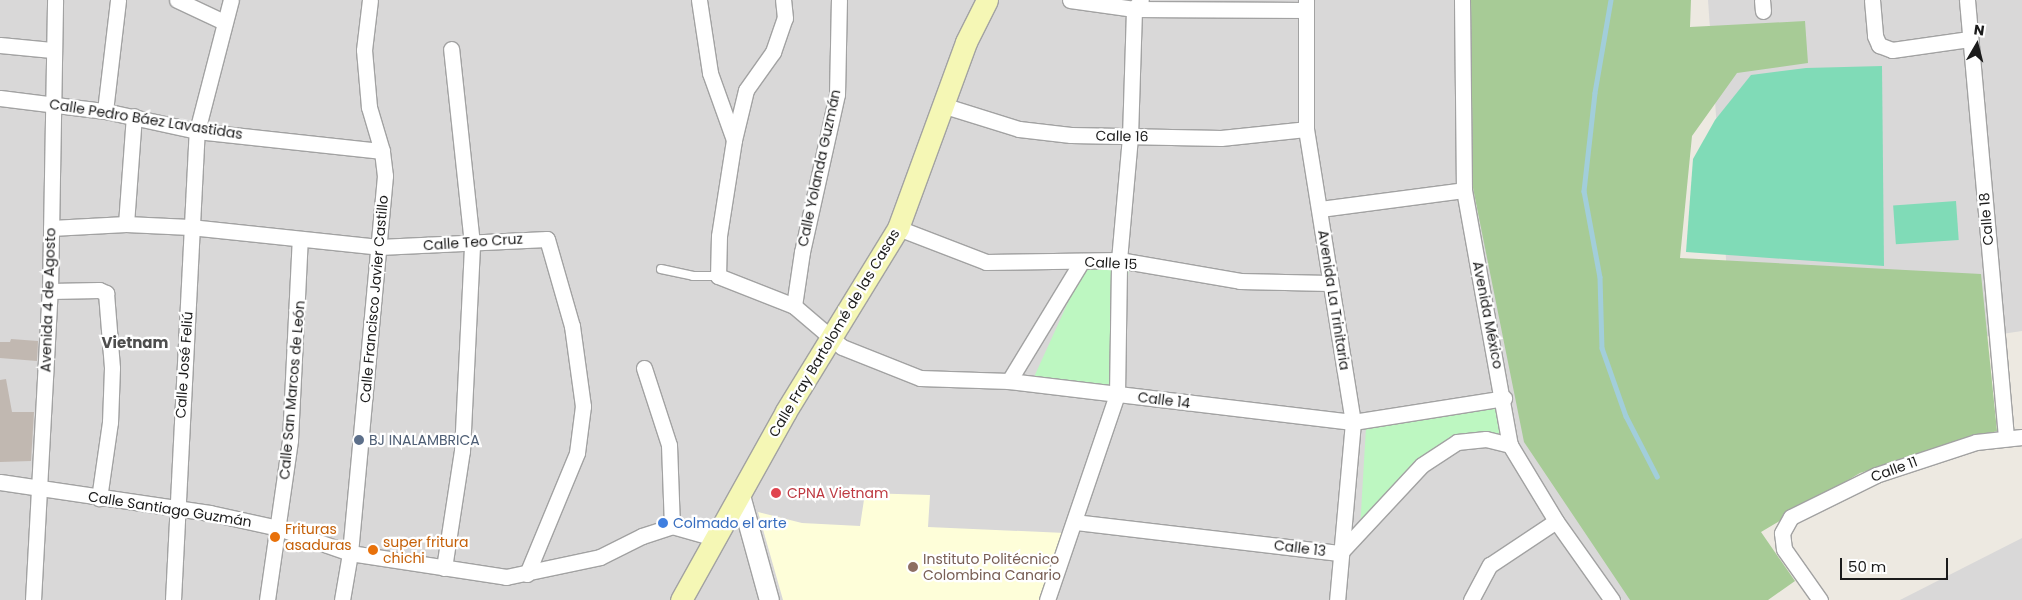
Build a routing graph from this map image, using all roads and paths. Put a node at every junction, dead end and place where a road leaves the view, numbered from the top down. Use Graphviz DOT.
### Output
graph roads {
  1 [pos="55,0"];
  2 [pos="118,0"];
  3 [pos="176,0"];
  4 [pos="230,0"];
  5 [pos="370,0"];
  6 [pos="699,0"];
  7 [pos="783,0"];
  8 [pos="839,0"];
  9 [pos="987,0"];
  10 [pos="1070,0"];
  11 [pos="1462,0"];
  12 [pos="1872,0"];
  13 [pos="1967,0"];
  14 [pos="1138,4"];
  15 [pos="1306,5"];
  16 [pos="224,22"];
  17 [pos="1970,39"];
  18 [pos="0,45"];
  19 [pos="52,50"];
  20 [pos="451,50"];
  21 [pos="0,98"];
  22 [pos="52,103"];
  23 [pos="942,105"];
  24 [pos="105,111"];
  25 [pos="134,116"];
  26 [pos="1306,129"];
  27 [pos="197,131"];
  28 [pos="1130,137"];
  29 [pos="734,140"];
  30 [pos="382,150"];
  31 [pos="1464,190"];
  32 [pos="1320,209"];
  33 [pos="126,224"];
  34 [pos="190,227"];
  35 [pos="51,228"];
  36 [pos="898,228"];
  37 [pos="300,239"];
  38 [pos="472,244"];
  39 [pos="379,246"];
  40 [pos="1119,260"];
  41 [pos="1082,261"];
  42 [pos="661,269"];
  43 [pos="718,276"];
  44 [pos="1329,283"];
  45 [pos="50,291"];
  46 [pos="794,306"];
  47 [pos="832,337"];
  48 [pos="644,368"];
  49 [pos="1009,381"];
  50 [pos="1117,394"];
  51 [pos="1504,398"];
  52 [pos="1354,422"];
  53 [pos="2022,437"];
  54 [pos="2006,438"];
  55 [pos="1510,445"];
  56 [pos="0,482"];
  57 [pos="41,488"];
  58 [pos="740,495"];
  59 [pos="99,498"];
  60 [pos="177,509"];
  61 [pos="1556,521"];
  62 [pos="1075,522"];
  63 [pos="672,526"];
  64 [pos="278,528"];
  65 [pos="714,538"];
  66 [pos="350,553"];
  67 [pos="1340,553"];
  68 [pos="444,568"];
  69 [pos="527,574"];
  70 [pos="33,600"];
  71 [pos="173,600"];
  72 [pos="266,600"];
  73 [pos="342,600"];
  74 [pos="681,600"];
  75 [pos="769,600"];
  76 [pos="1047,600"];
  77 [pos="1336,600"];
  78 [pos="1472,600"];
  79 [pos="1612,600"];
  80 [pos="1820,600"];
  1 -- 19 [label="street, Avenida 4 de Agosto"];
  2 -- 24 [label="street"];
  3 -- 16 [label="street"];
  4 -- 16 [label="street, Calle José Feliú"];
  5 -- 30 [label="street, Calle Francisco Javier Castillo"];
  6 -- 29 [label="street"];
  7 -- 29 [label="street"];
  8 -- 46 [label="street, Calle Yolanda Guzmán"];
  9 -- 23 [label="main road, Calle Fray Bartolomé de las Casas"];
  10 -- 14 [label="street"];
  11 -- 31 [label="street, Avenida México"];
  12 -- 17 [label="street"];
  13 -- 17 [label="street, Calle 18"];
  14 -- 15 [label="street"];
  14 -- 28 [label="street"];
  15 -- 26 [label="street, Avenida La Trinitaria"];
  16 -- 27 [label="street, Calle José Feliú"];
  17 -- 54 [label="street, Calle 18"];
  18 -- 19 [label="street"];
  19 -- 22 [label="street, Avenida 4 de Agosto"];
  20 -- 38 [label="street"];
  21 -- 22 [label="street, Calle Pedro Báez Lavastidas"];
  22 -- 24 [label="street, Calle Pedro Báez Lavastidas"];
  22 -- 35 [label="street, Avenida 4 de Agosto"];
  23 -- 28 [label="street, Calle 16"];
  23 -- 36 [label="main road, Calle Fray Bartolomé de las Casas"];
  24 -- 25 [label="street, Calle Pedro Báez Lavastidas"];
  25 -- 27 [label="street, Calle Pedro Báez Lavastidas"];
  25 -- 33 [label="street"];
  26 -- 28 [label="street, Calle 16"];
  26 -- 32 [label="street, Avenida La Trinitaria"];
  27 -- 30 [label="street, Calle Pedro Báez Lavastidas"];
  27 -- 34 [label="street, Calle José Feliú"];
  28 -- 40 [label="street"];
  29 -- 43 [label="street"];
  30 -- 39 [label="street, Calle Francisco Javier Castillo"];
  31 -- 32 [label="street"];
  31 -- 51 [label="street, Avenida México"];
  32 -- 44 [label="street, Avenida La Trinitaria"];
  33 -- 34 [label="street, Calle Teo Cruz"];
  33 -- 35 [label="street, Calle Teo Cruz"];
  34 -- 37 [label="street, Calle Teo Cruz"];
  34 -- 60 [label="street, Calle José Feliú"];
  35 -- 45 [label="street, Avenida 4 de Agosto"];
  36 -- 41 [label="street, Calle 15"];
  36 -- 47 [label="main road, Calle Fray Bartolomé de las Casas"];
  37 -- 39 [label="street, Calle Teo Cruz"];
  37 -- 64 [label="street, Calle San Marcos de León"];
  38 -- 39 [label="street, Calle Teo Cruz"];
  38 -- 68 [label="street"];
  38 -- 69 [label="street, Calle Teo Cruz"];
  39 -- 66 [label="street, Calle Francisco Javier Castillo"];
  40 -- 41 [label="street, Calle 15"];
  40 -- 44 [label="street, Calle 15"];
  40 -- 50 [label="street"];
  41 -- 49 [label="street"];
  42 -- 43 [label="lane"];
  43 -- 46 [label="street, Calle 14"];
  44 -- 52 [label="street, Avenida La Trinitaria"];
  45 -- 57 [label="street, Avenida 4 de Agosto"];
  45 -- 59 [label="street"];
  46 -- 47 [label="street, Calle 14"];
  47 -- 49 [label="street, Calle 14"];
  47 -- 58 [label="main road, Calle Fray Bartolomé de las Casas"];
  48 -- 63 [label="street"];
  49 -- 50 [label="street, Calle 14"];
  50 -- 52 [label="street, Calle 14"];
  50 -- 62 [label="street"];
  51 -- 52 [label="street, Calle 14"];
  51 -- 55 [label="street, Avenida México"];
  52 -- 67 [label="street, Avenida La Trinitaria"];
  53 -- 54 [label="street, Calle 11"];
  54 -- 80 [label="street, Calle 11"];
  55 -- 61 [label="street, Avenida México"];
  55 -- 67 [label="street, Calle 13"];
  56 -- 57 [label="street, Calle Santiago Guzmán"];
  57 -- 59 [label="street, Calle Santiago Guzmán"];
  57 -- 70 [label="street, Avenida 4 de Agosto"];
  58 -- 65 [label="main road, Calle Fray Bartolomé de las Casas"];
  58 -- 75 [label="street"];
  59 -- 60 [label="street, Calle Santiago Guzmán"];
  60 -- 64 [label="street, Calle Santiago Guzmán"];
  60 -- 71 [label="street, Calle José Feliú"];
  61 -- 78 [label="street"];
  61 -- 79 [label="street, Avenida México"];
  62 -- 67 [label="street, Calle 13"];
  62 -- 76 [label="street"];
  63 -- 65 [label="street"];
  63 -- 69 [label="street, Calle Santiago Guzmán"];
  64 -- 66 [label="street, Calle Santiago Guzmán"];
  64 -- 72 [label="street, Calle San Marcos de León"];
  65 -- 74 [label="main road, Calle Fray Bartolomé de las Casas"];
  66 -- 68 [label="street, Calle Santiago Guzmán"];
  66 -- 73 [label="street, Calle Francisco Javier Castillo"];
  67 -- 77 [label="street, Avenida La Trinitaria"];
  68 -- 69 [label="street, Calle Santiago Guzmán"];
}
